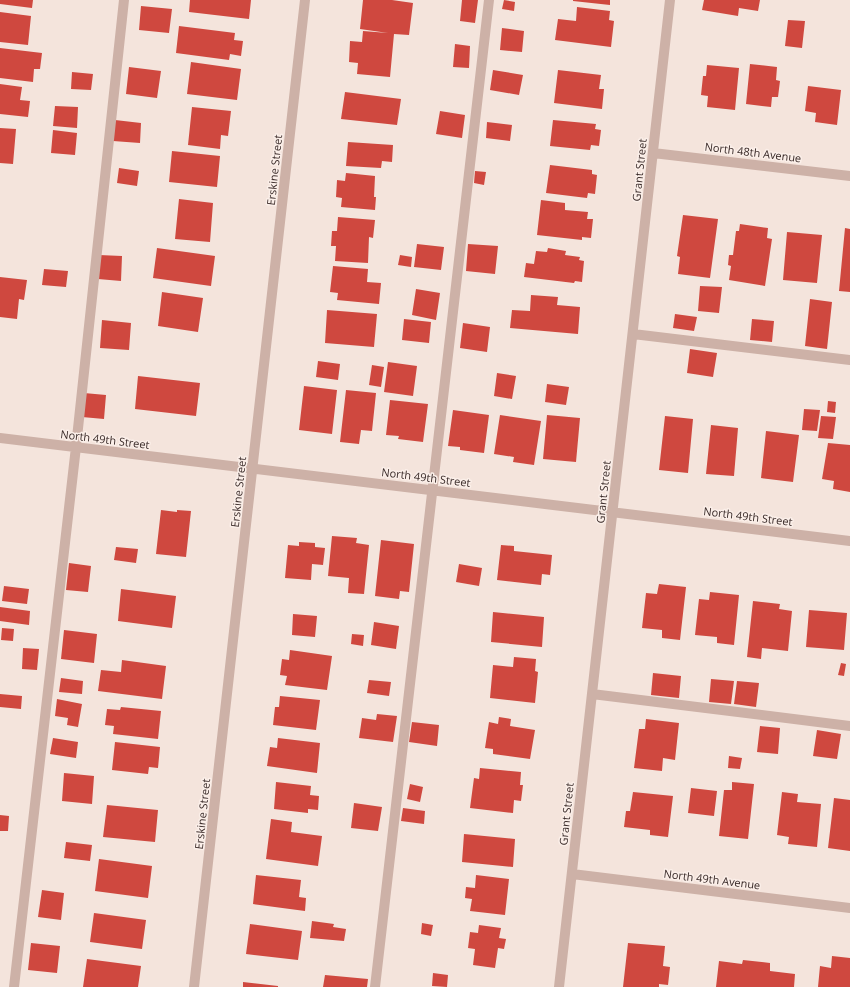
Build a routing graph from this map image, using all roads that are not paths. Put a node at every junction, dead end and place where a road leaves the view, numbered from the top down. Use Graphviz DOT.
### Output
graph roads {
  1 [pos="124,0"];
  2 [pos="305,0"];
  3 [pos="489,0"];
  4 [pos="670,0"];
  5 [pos="654,152"];
  6 [pos="850,176"];
  7 [pos="633,334"];
  8 [pos="850,360"];
  9 [pos="0,438"];
  10 [pos="76,447"];
  11 [pos="253,468"];
  12 [pos="432,490"];
  13 [pos="613,512"];
  14 [pos="850,541"];
  15 [pos="592,694"];
  16 [pos="850,726"];
  17 [pos="572,874"];
  18 [pos="850,908"];
  19 [pos="14,987"];
  20 [pos="194,987"];
  21 [pos="376,987"];
  22 [pos="559,987"];
  1 -- 10 [label="street"];
  2 -- 11 [label="street, Erskine Street"];
  3 -- 12 [label="street"];
  4 -- 5 [label="street, Grant Street"];
  5 -- 6 [label="street, North 48th Avenue"];
  5 -- 7 [label="street, Grant Street"];
  7 -- 8 [label="street"];
  7 -- 13 [label="street, Grant Street"];
  9 -- 10 [label="street, North 49th Street"];
  10 -- 11 [label="street, North 49th Street"];
  10 -- 19 [label="street"];
  11 -- 12 [label="street, North 49th Street"];
  11 -- 20 [label="street, Erskine Street"];
  12 -- 13 [label="street, North 49th Street"];
  12 -- 21 [label="street"];
  13 -- 14 [label="street, North 49th Street"];
  13 -- 15 [label="street, Grant Street"];
  15 -- 16 [label="street"];
  15 -- 17 [label="street, Grant Street"];
  17 -- 18 [label="street, North 49th Avenue"];
  17 -- 22 [label="street, Grant Street"];
}
